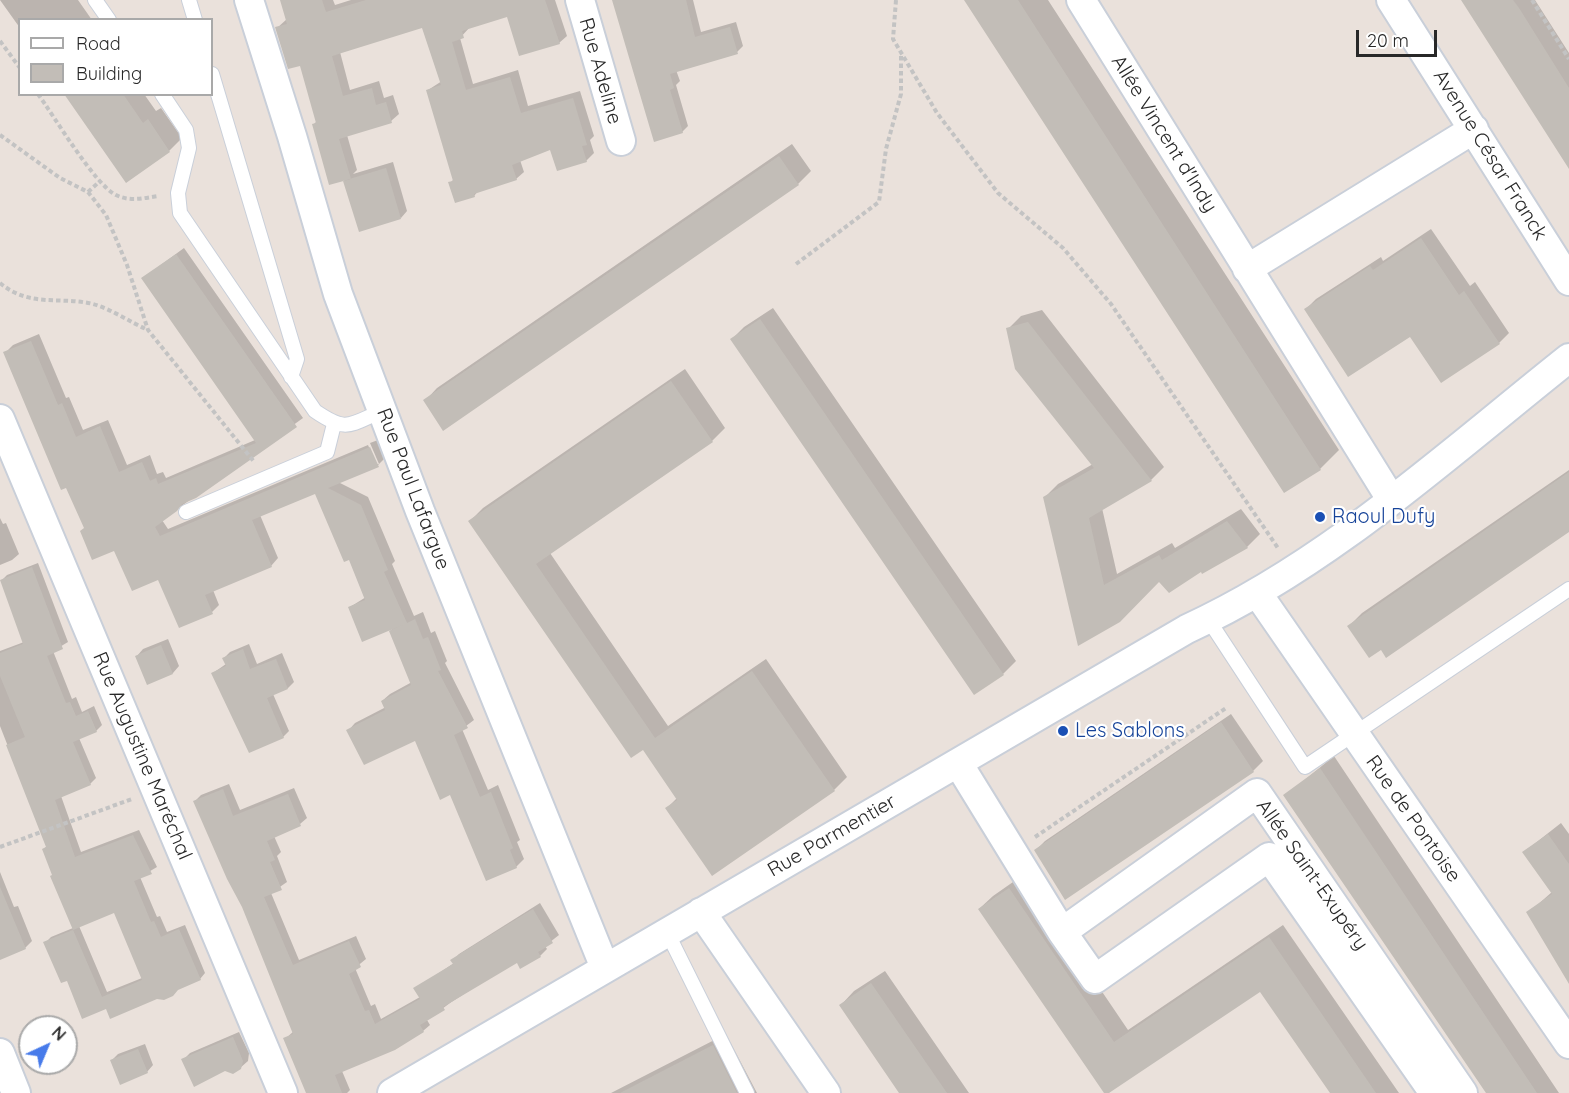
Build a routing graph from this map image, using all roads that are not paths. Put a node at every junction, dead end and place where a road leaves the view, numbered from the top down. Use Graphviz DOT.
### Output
graph roads {
  1 [pos="96,0"];
  2 [pos="189,0"];
  3 [pos="249,0"];
  4 [pos="580,0"];
  5 [pos="1081,0"];
  6 [pos="1390,0"];
  7 [pos="108,18"];
  8 [pos="194,18"];
  9 [pos="213,77"];
  10 [pos="163,96"];
  11 [pos="1474,129"];
  12 [pos="621,141"];
  13 [pos="1246,269"];
  14 [pos="1569,281"];
  15 [pos="1569,358"];
  16 [pos="291,377"];
  17 [pos="382,411"];
  18 [pos="0,419"];
  19 [pos="334,424"];
  20 [pos="1391,499"];
  21 [pos="186,513"];
  22 [pos="1275,583"];
  23 [pos="1569,589"];
  24 [pos="1208,619"];
  25 [pos="1354,733"];
  26 [pos="958,764"];
  27 [pos="701,912"];
  28 [pos="667,932"];
  29 [pos="1062,932"];
  30 [pos="605,968"];
  31 [pos="1569,1044"];
  32 [pos="0,1053"];
  33 [pos="16,1093"];
  34 [pos="283,1093"];
  35 [pos="392,1093"];
  36 [pos="747,1093"];
  37 [pos="826,1093"];
  38 [pos="1434,1093"];
  39 [pos="1463,1093"];
  1 -- 7 [label="lane"];
  2 -- 8 [label="lane"];
  3 -- 17 [label="street, Rue Paul Lafargue"];
  4 -- 12 [label="street, Rue Adeline"];
  5 -- 13 [label="street, Allée Vincent d'Indy"];
  6 -- 11 [label="street, Avenue César Franck"];
  9 -- 16 [label="lane"];
  10 -- 16 [label="lane"];
  11 -- 13 [label="street"];
  11 -- 14 [label="street, Avenue César Franck"];
  13 -- 20 [label="street, Allée Vincent d'Indy"];
  15 -- 20 [label="street, Rue Parmentier"];
  16 -- 19 [label="lane"];
  17 -- 19 [label="lane"];
  17 -- 30 [label="street, Rue Paul Lafargue"];
  18 -- 34 [label="street, Rue Augustine Maréchal"];
  19 -- 21 [label="lane"];
  20 -- 22 [label="street, Rue Parmentier"];
  22 -- 24 [label="street, Rue Parmentier"];
  22 -- 25 [label="street, Rue de Pontoise"];
  23 -- 25 [label="lane"];
  24 -- 25 [label="lane"];
  24 -- 26 [label="street, Rue Parmentier"];
  25 -- 31 [label="street, Rue de Pontoise"];
  26 -- 27 [label="street, Rue Parmentier"];
  26 -- 29 [label="street, Allée Saint-Exupéry"];
  27 -- 28 [label="street, Rue Parmentier"];
  27 -- 37 [label="street"];
  28 -- 30 [label="street, Rue Parmentier"];
  28 -- 36 [label="lane"];
  29 -- 38 [label="street, Allée Saint-Exupéry"];
  29 -- 39 [label="street, Allée Saint-Exupéry"];
  30 -- 35 [label="street, Rue Parmentier"];
  32 -- 33 [label="street"];
}
